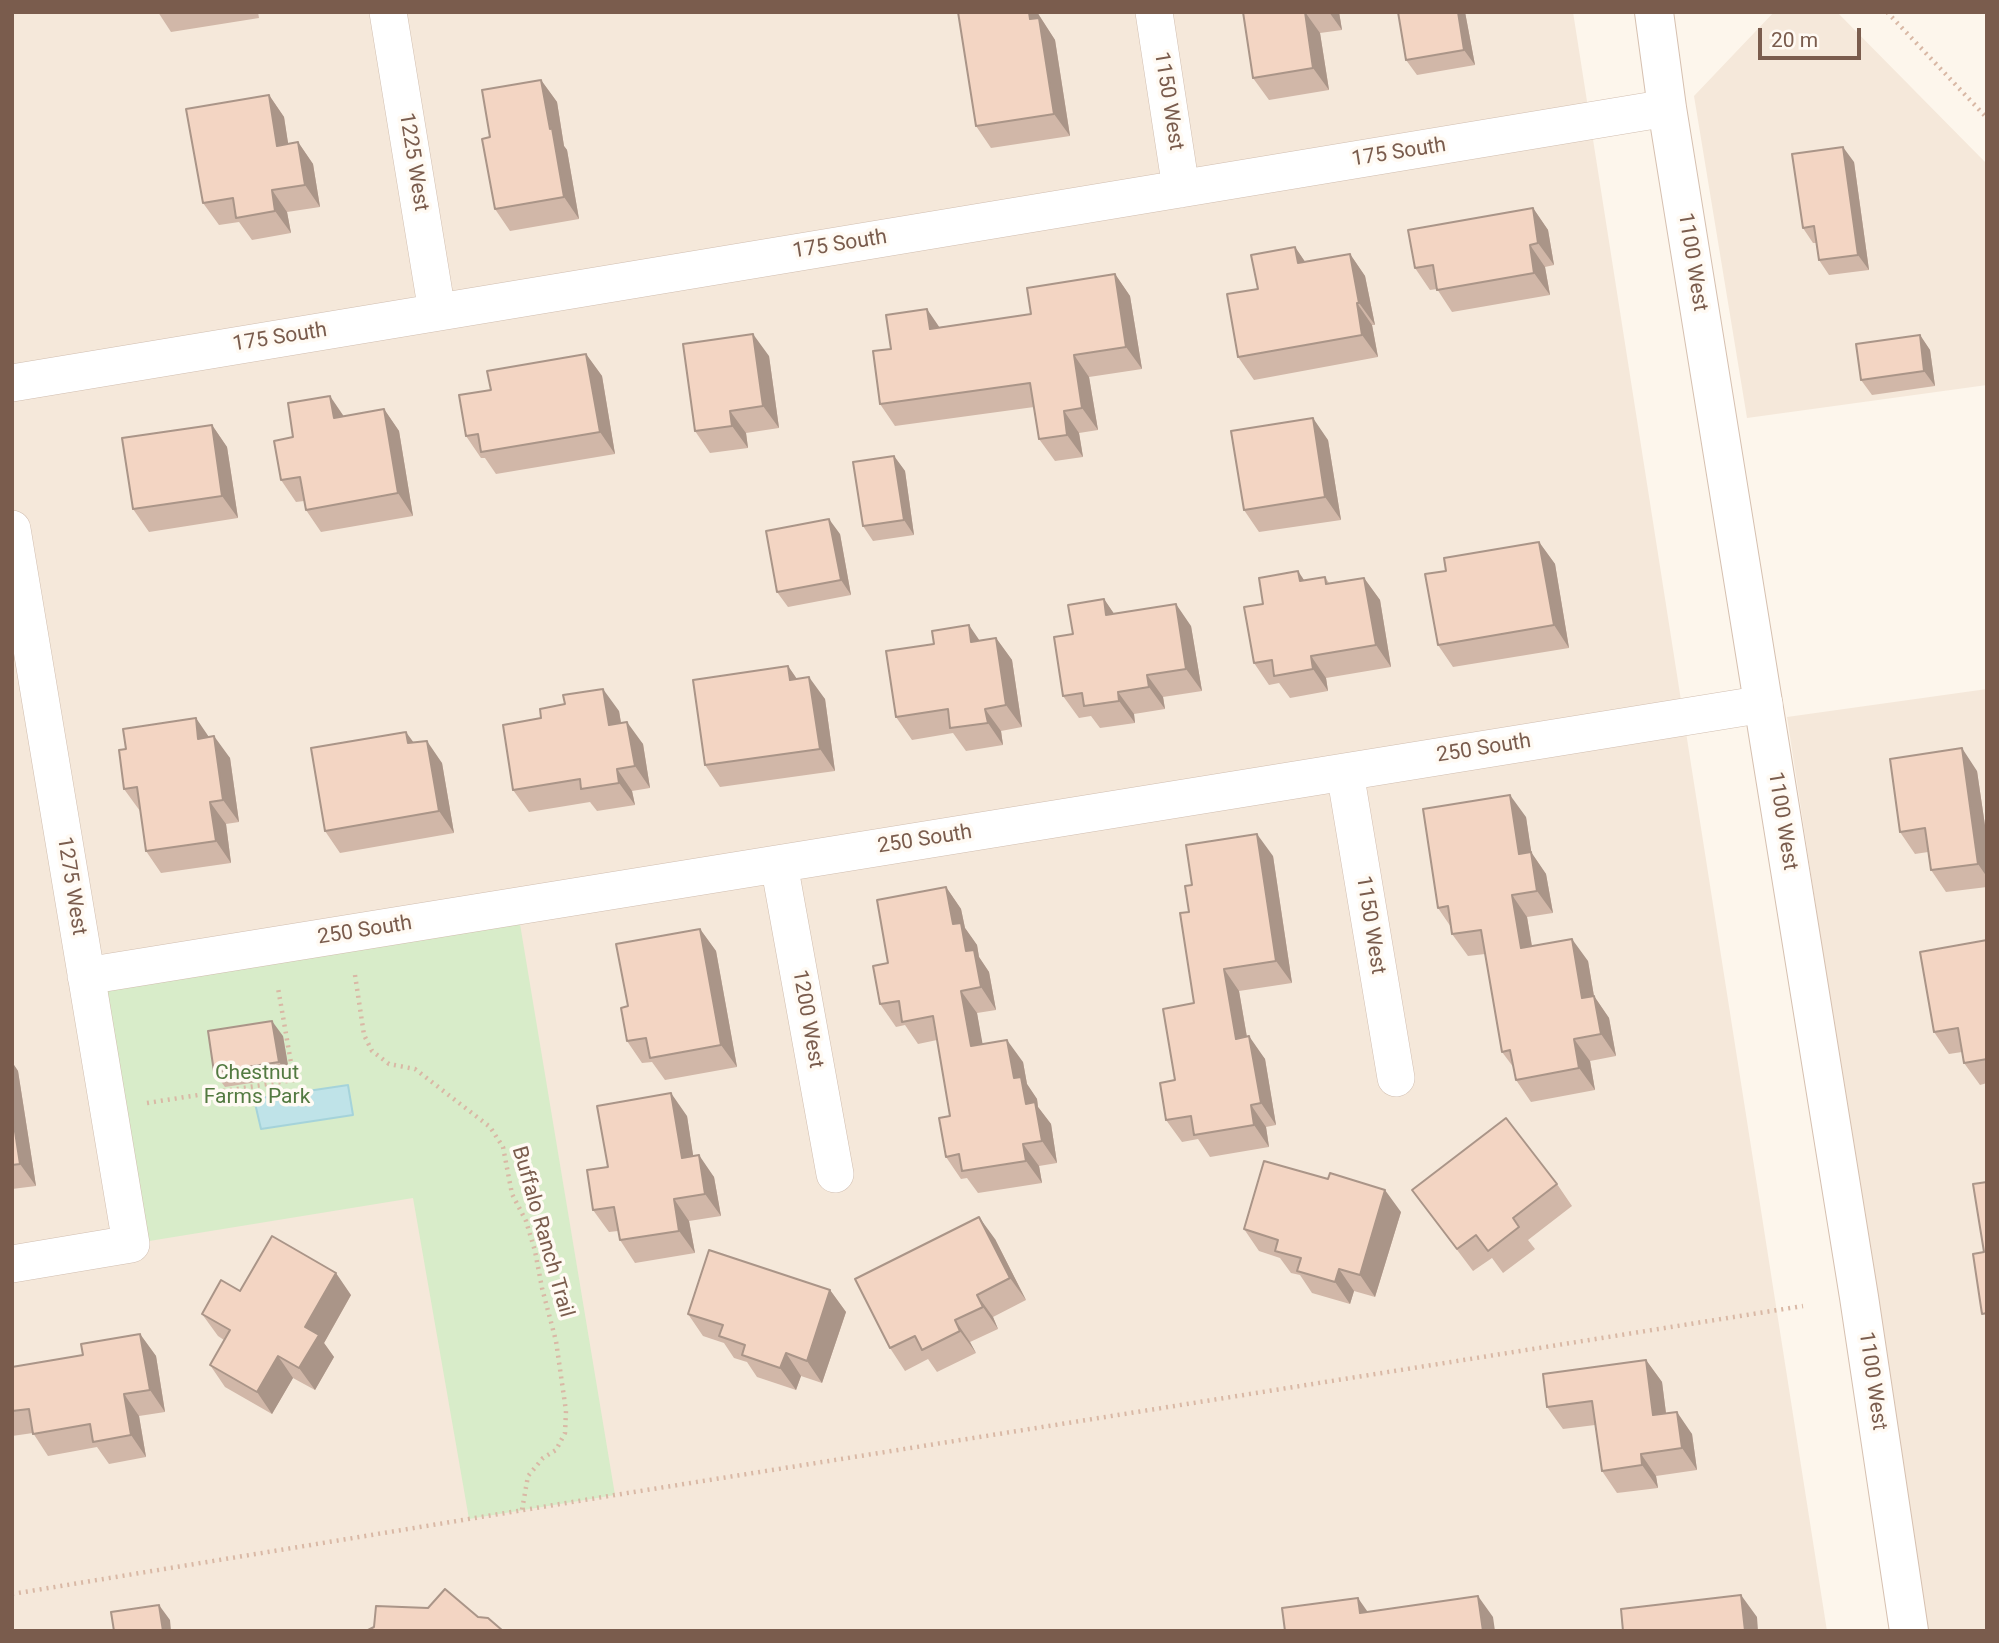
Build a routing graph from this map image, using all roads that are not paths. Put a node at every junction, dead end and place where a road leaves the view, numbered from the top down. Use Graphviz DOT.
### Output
graph roads {
  1 [pos="388,12"];
  2 [pos="1154,12"];
  3 [pos="1654,12"];
  4 [pos="1667,108"];
  5 [pos="1181,189"];
  6 [pos="437,312"];
  7 [pos="12,383"];
  8 [pos="12,528"];
  9 [pos="1763,704"];
  10 [pos="1345,772"];
  11 [pos="779,864"];
  12 [pos="86,976"];
  13 [pos="1396,1078"];
  14 [pos="835,1174"];
  15 [pos="12,1264"];
  16 [pos="1909,1631"];
  1 -- 6 [label="street, 1225 West"];
  2 -- 5 [label="street, 1150 West"];
  3 -- 4 [label="street, 1100 West"];
  4 -- 5 [label="street, 175 South"];
  4 -- 9 [label="street, 1100 West"];
  5 -- 6 [label="street, 175 South"];
  6 -- 7 [label="street, 175 South"];
  8 -- 12 [label="street, 1275 West"];
  9 -- 10 [label="street, 250 South"];
  9 -- 16 [label="street, 1100 West"];
  10 -- 11 [label="street, 250 South"];
  10 -- 13 [label="street, 1150 West"];
  11 -- 12 [label="street, 250 South"];
  11 -- 14 [label="street, 1200 West"];
  12 -- 15 [label="street, 1275 West"];
}
